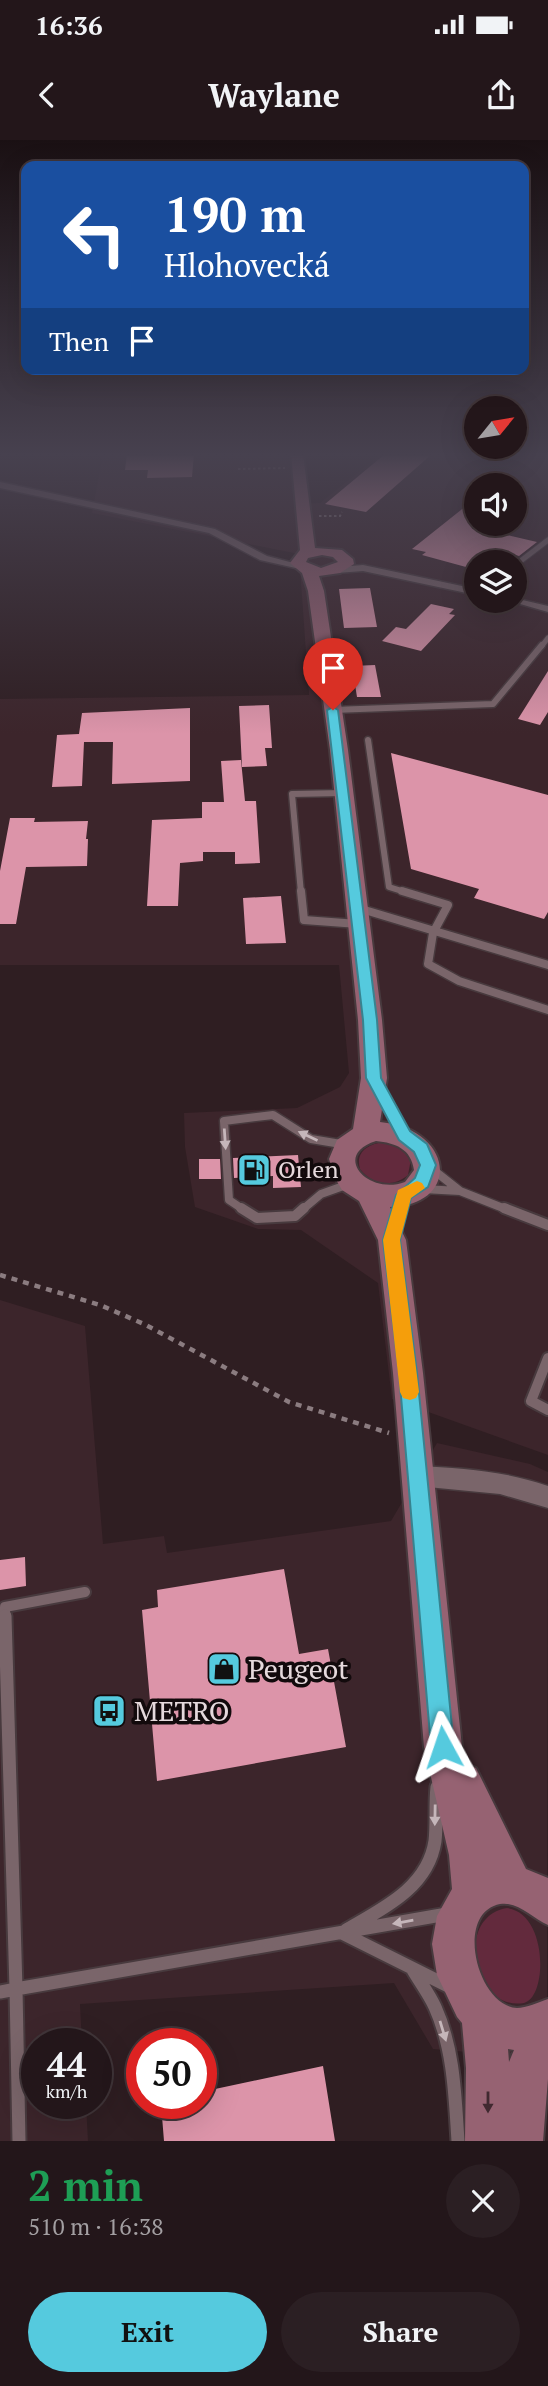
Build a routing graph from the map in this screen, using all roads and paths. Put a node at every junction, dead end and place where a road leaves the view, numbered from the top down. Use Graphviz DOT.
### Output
graph roads {
  1 [pos="246,547"];
  2 [pos="305,547"];
  3 [pos="326,547"];
  4 [pos="331,552"];
  5 [pos="304,561"];
  6 [pos="338,567"];
  7 [pos="464,589"];
  8 [pos="316,591"];
  9 [pos="527,604"];
  10 [pos="548,609"];
  11 [pos="548,638"];
  12 [pos="333,710"];
  13 [pos="368,740"];
  14 [pos="343,793"];
  15 [pos="357,915"];
  16 [pos="432,930"];
  17 [pos="548,965"];
  18 [pos="548,1010"];
  19 [pos="374,1078"];
  20 [pos="404,1135"];
  21 [pos="356,1139"];
  22 [pos="428,1165"];
  23 [pos="360,1189"];
  24 [pos="460,1191"];
  25 [pos="410,1192"];
  26 [pos="548,1225"];
  27 [pos="391,1240"];
  28 [pos="0,1275"];
  29 [pos="548,1358"];
  30 [pos="548,1410"];
  31 [pos="416,1459"];
  32 [pos="548,1497"];
  33 [pos="85,1592"];
  34 [pos="443,1747"];
  35 [pos="530,1894"];
  36 [pos="468,1902"];
  37 [pos="342,1933"];
  38 [pos="413,1970"];
  39 [pos="16,1989"];
  40 [pos="0,1992"];
  41 [pos="475,2005"];
  42 [pos="547,2022"];
  43 [pos="19,2141"];
  44 [pos="458,2141"];
  45 [pos="488,2141"];
  46 [pos="520,2141"];
  1 -- 5 [label="street"];
  2 -- 5 [label="main road"];
  3 -- 4 [label="main road"];
  4 -- 5 [label="main road"];
  4 -- 6 [label="main road"];
  5 -- 6 [label="main road"];
  5 -- 8 [label="main road"];
  6 -- 7 [label="street"];
  6 -- 8 [label="main road"];
  8 -- 12 [label="main road"];
  9 -- 10 [label="street"];
  11 -- 12 [label="lane"];
  12 -- 14 [label="main road"];
  13 -- 16 [label="lane"];
  14 -- 15 [label="main road"];
  14 -- 15 [label="lane"];
  15 -- 16 [label="lane"];
  15 -- 19 [label="main road"];
  16 -- 17 [label="lane"];
  16 -- 18 [label="lane"];
  19 -- 20 [label="main road"];
  19 -- 21 [label="main road"];
  20 -- 21 [label="main road"];
  20 -- 22 [label="main road"];
  21 -- 23 [label="main road"];
  21 -- 23 [label="lane, one-way"];
  22 -- 24 [label="lane"];
  22 -- 25 [label="main road"];
  23 -- 25 [label="main road"];
  23 -- 27 [label="main road"];
  24 -- 25 [label="lane"];
  24 -- 26 [label="lane"];
  25 -- 27 [label="main road"];
  27 -- 31 [label="main road"];
  28 -- 31 [label="path"];
  29 -- 30 [label="lane"];
  31 -- 32 [label="street"];
  31 -- 34 [label="main road"];
  33 -- 39 [label="lane"];
  34 -- 35 [label="main road"];
  34 -- 36 [label="main road"];
  34 -- 37 [label="lane, one-way"];
  35 -- 36 [label="main road"];
  36 -- 37 [label="lane, one-way"];
  36 -- 41 [label="main road"];
  37 -- 38 [label="lane"];
  37 -- 39 [label="lane"];
  38 -- 41 [label="lane"];
  38 -- 44 [label="lane, one-way"];
  39 -- 40 [label="lane"];
  39 -- 43 [label="lane"];
  41 -- 42 [label="main road"];
  41 -- 45 [label="main road, one-way"];
  42 -- 46 [label="main road"];
}
